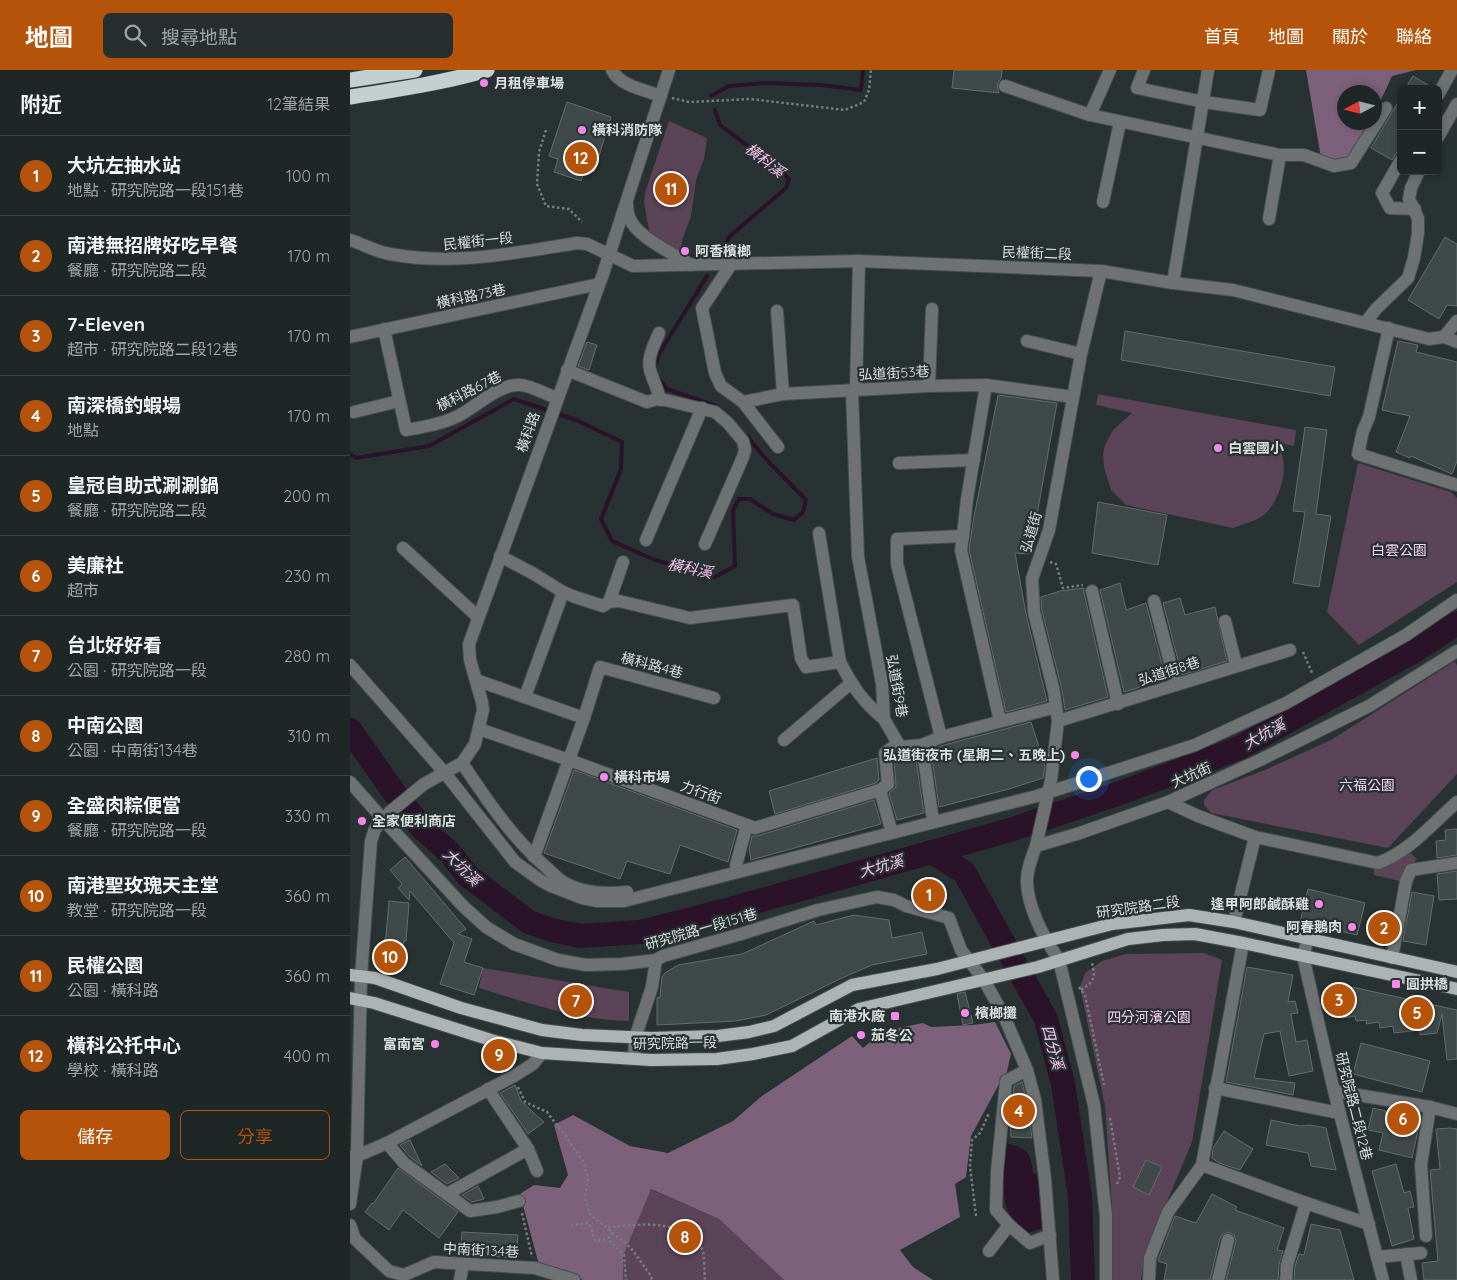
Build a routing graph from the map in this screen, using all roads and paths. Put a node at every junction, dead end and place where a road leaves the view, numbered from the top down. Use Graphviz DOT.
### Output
graph roads {
  1 [pos="415,70"];
  2 [pos="487,70"];
  3 [pos="612,70"];
  4 [pos="669,70"];
  5 [pos="871,70"];
  6 [pos="1110,70"];
  7 [pos="1144,70"];
  8 [pos="1208,70"];
  9 [pos="1269,70"];
  10 [pos="1452,70"];
  11 [pos="350,80"];
  12 [pos="1005,86"];
  13 [pos="1442,88"];
  14 [pos="661,96"];
  15 [pos="350,97"];
  16 [pos="1204,102"];
  17 [pos="1457,104"];
  18 [pos="1386,108"];
  19 [pos="1090,115"];
  20 [pos="1120,122"];
  21 [pos="546,130"];
  22 [pos="1442,130"];
  23 [pos="1198,138"];
  24 [pos="1280,155"];
  25 [pos="1397,167"];
  26 [pos="1417,175"];
  27 [pos="626,202"];
  28 [pos="1103,202"];
  29 [pos="1416,210"];
  30 [pos="1269,219"];
  31 [pos="582,222"];
  32 [pos="350,240"];
  33 [pos="609,255"];
  34 [pos="859,261"];
  35 [pos="732,263"];
  36 [pos="691,265"];
  37 [pos="1101,271"];
  38 [pos="1173,283"];
  39 [pos="599,284"];
  40 [pos="932,309"];
  41 [pos="777,311"];
  42 [pos="1457,321"];
  43 [pos="1366,322"];
  44 [pos="1389,328"];
  45 [pos="384,330"];
  46 [pos="659,333"];
  47 [pos="350,337"];
  48 [pos="1444,337"];
  49 [pos="1027,341"];
  50 [pos="1457,342"];
  51 [pos="1081,354"];
  52 [pos="567,370"];
  53 [pos="986,385"];
  54 [pos="929,386"];
  55 [pos="854,391"];
  56 [pos="783,394"];
  57 [pos="1073,397"];
  58 [pos="660,400"];
  59 [pos="399,401"];
  60 [pos="556,401"];
  61 [pos="743,402"];
  62 [pos="702,408"];
  63 [pos="354,412"];
  64 [pos="778,447"];
  65 [pos="974,460"];
  66 [pos="899,463"];
  67 [pos="1457,485"];
  68 [pos="819,533"];
  69 [pos="963,536"];
  70 [pos="646,540"];
  71 [pos="705,544"];
  72 [pos="403,548"];
  73 [pos="500,556"];
  74 [pos="1039,560"];
  75 [pos="623,562"];
  76 [pos="1092,591"];
  77 [pos="563,592"];
  78 [pos="1457,600"];
  79 [pos="1154,601"];
  80 [pos="609,602"];
  81 [pos="478,618"];
  82 [pos="1225,622"];
  83 [pos="1290,650"];
  84 [pos="1457,651"];
  85 [pos="840,662"];
  86 [pos="350,665"];
  87 [pos="1236,666"];
  88 [pos="476,680"];
  89 [pos="851,682"];
  90 [pos="1176,685"];
  91 [pos="1318,685"];
  92 [pos="525,697"];
  93 [pos="714,698"];
  94 [pos="1118,704"];
  95 [pos="1056,707"];
  96 [pos="584,718"];
  97 [pos="884,719"];
  98 [pos="1000,721"];
  99 [pos="1058,721"];
  100 [pos="479,729"];
  101 [pos="941,737"];
  102 [pos="784,740"];
  103 [pos="898,743"];
  104 [pos="922,744"];
  105 [pos="569,760"];
  106 [pos="462,763"];
  107 [pos="444,772"];
  108 [pos="352,787"];
  109 [pos="880,790"];
  110 [pos="1032,797"];
  111 [pos="1046,797"];
  112 [pos="1168,802"];
  113 [pos="1457,802"];
  114 [pos="932,814"];
  115 [pos="386,815"];
  116 [pos="481,818"];
  117 [pos="747,825"];
  118 [pos="890,826"];
  119 [pos="1255,837"];
  120 [pos="1036,846"];
  121 [pos="534,858"];
  122 [pos="1457,863"];
  123 [pos="736,865"];
  124 [pos="562,882"];
  125 [pos="1234,922"];
  126 [pos="1308,939"];
  127 [pos="1046,941"];
  128 [pos="1244,943"];
  129 [pos="1303,956"];
  130 [pos="985,957"];
  131 [pos="1392,958"];
  132 [pos="656,960"];
  133 [pos="1059,960"];
  134 [pos="1090,960"];
  135 [pos="969,961"];
  136 [pos="1457,972"];
  137 [pos="356,976"];
  138 [pos="989,979"];
  139 [pos="1457,989"];
  140 [pos="1081,990"];
  141 [pos="356,999"];
  142 [pos="635,1038"];
  143 [pos="542,1053"];
  144 [pos="634,1059"];
  145 [pos="1027,1070"];
  146 [pos="514,1076"];
  147 [pos="1215,1088"];
  148 [pos="488,1089"];
  149 [pos="1334,1091"];
  150 [pos="1430,1107"];
  151 [pos="991,1108"];
  152 [pos="1339,1113"];
  153 [pos="1457,1114"];
  154 [pos="387,1143"];
  155 [pos="528,1149"];
  156 [pos="353,1156"];
  157 [pos="1202,1165"];
  158 [pos="537,1171"];
  159 [pos="447,1194"];
  160 [pos="519,1200"];
  161 [pos="1306,1203"];
  162 [pos="350,1204"];
  163 [pos="976,1216"];
  164 [pos="1369,1224"];
  165 [pos="350,1225"];
  166 [pos="571,1225"];
  167 [pos="1009,1225"];
  168 [pos="608,1227"];
  169 [pos="612,1231"];
  170 [pos="1050,1235"];
  171 [pos="1426,1236"];
  172 [pos="608,1239"];
  173 [pos="1228,1240"];
  174 [pos="988,1251"];
  175 [pos="1420,1253"];
  176 [pos="1406,1254"];
  177 [pos="1377,1257"];
  178 [pos="463,1264"];
  179 [pos="535,1268"];
  180 [pos="460,1280"];
  181 [pos="574,1280"];
  182 [pos="626,1280"];
  183 [pos="652,1280"];
  184 [pos="705,1280"];
  185 [pos="1053,1280"];
  186 [pos="1106,1280"];
  187 [pos="1149,1280"];
  188 [pos="1218,1280"];
  189 [pos="1286,1280"];
  190 [pos="1383,1280"];
  191 [pos="1411,1280"];
  1 -- 11 [label="highway"];
  2 -- 15 [label="highway"];
  3 -- 14 [label="street"];
  4 -- 14 [label="street, 橫科路"];
  5 -- 14 [label="path"];
  6 -- 19 [label="street"];
  7 -- 16 [label="street"];
  8 -- 16 [label="street"];
  9 -- 16 [label="street"];
  10 -- 13 [label="street"];
  12 -- 19 [label="street"];
  14 -- 27 [label="street, 橫科路"];
  16 -- 23 [label="street"];
  17 -- 22 [label="street"];
  18 -- 24 [label="street"];
  19 -- 20 [label="street"];
  20 -- 23 [label="street"];
  20 -- 28 [label="street"];
  21 -- 31 [label="path"];
  23 -- 24 [label="street"];
  23 -- 38 [label="street"];
  24 -- 30 [label="street"];
  25 -- 29 [label="street"];
  26 -- 29 [label="street"];
  27 -- 33 [label="street, 橫科路"];
  27 -- 36 [label="street"];
  29 -- 43 [label="street"];
  32 -- 33 [label="street, 民權街一段"];
  33 -- 36 [label="street, 民權街二段"];
  33 -- 39 [label="street, 橫科路"];
  34 -- 35 [label="street, 民權街二段"];
  34 -- 37 [label="street, 民權街二段"];
  34 -- 55 [label="street, 弘道街9巷"];
  35 -- 36 [label="street, 民權街二段"];
  35 -- 61 [label="street"];
  37 -- 38 [label="street, 民權街二段"];
  37 -- 51 [label="street, 弘道街"];
  38 -- 43 [label="street, 民權街二段"];
  39 -- 45 [label="street, 橫科路73巷"];
  39 -- 52 [label="street, 橫科路"];
  40 -- 54 [label="street"];
  41 -- 56 [label="street"];
  42 -- 48 [label="street"];
  43 -- 44 [label="street, 民權街二段"];
  44 -- 48 [label="street, 民權街二段"];
  44 -- 67 [label="street"];
  45 -- 47 [label="street, 橫科路73巷"];
  45 -- 59 [label="street, 橫科路67巷"];
  46 -- 58 [label="street"];
  48 -- 50 [label="street, 民權街二段"];
  49 -- 51 [label="street"];
  51 -- 57 [label="street, 弘道街"];
  52 -- 58 [label="street"];
  52 -- 60 [label="street, 橫科路"];
  53 -- 54 [label="street, 弘道街53巷"];
  53 -- 57 [label="street, 弘道街53巷"];
  53 -- 65 [label="street"];
  54 -- 55 [label="street, 弘道街53巷"];
  55 -- 56 [label="street, 弘道街53巷"];
  55 -- 97 [label="street, 弘道街9巷"];
  56 -- 61 [label="street, 弘道街53巷"];
  57 -- 74 [label="street, 弘道街"];
  58 -- 62 [label="street"];
  59 -- 60 [label="street, 橫科路67巷"];
  59 -- 63 [label="street"];
  60 -- 73 [label="street, 橫科路"];
  61 -- 64 [label="street"];
  62 -- 70 [label="street"];
  62 -- 71 [label="street"];
  65 -- 66 [label="street"];
  65 -- 69 [label="street"];
  68 -- 85 [label="street"];
  69 -- 98 [label="street"];
  69 -- 101 [label="street"];
  72 -- 81 [label="street"];
  73 -- 77 [label="street"];
  73 -- 81 [label="street, 橫科路"];
  74 -- 76 [label="path"];
  74 -- 95 [label="street, 弘道街"];
  75 -- 80 [label="street"];
  76 -- 94 [label="street"];
  77 -- 80 [label="street"];
  77 -- 92 [label="street"];
  78 -- 91 [label="street"];
  79 -- 90 [label="street"];
  80 -- 85 [label="street"];
  81 -- 88 [label="street, 橫科路"];
  82 -- 87 [label="street"];
  83 -- 87 [label="street, 弘道街8巷"];
  83 -- 91 [label="path"];
  84 -- 112 [label="street, 大坑街"];
  85 -- 89 [label="street"];
  86 -- 107 [label="street"];
  87 -- 90 [label="street, 弘道街8巷"];
  88 -- 92 [label="street"];
  88 -- 100 [label="street, 橫科路"];
  89 -- 97 [label="street"];
  89 -- 102 [label="street"];
  90 -- 94 [label="street, 弘道街8巷"];
  91 -- 111 [label="street"];
  92 -- 96 [label="street"];
  93 -- 96 [label="street, 橫科路4巷"];
  94 -- 99 [label="street, 弘道街8巷"];
  95 -- 98 [label="street"];
  95 -- 99 [label="street, 弘道街"];
  96 -- 105 [label="street"];
  97 -- 103 [label="street, 弘道街9巷"];
  98 -- 101 [label="street"];
  99 -- 111 [label="street, 弘道街"];
  100 -- 105 [label="street, 力行街"];
  100 -- 106 [label="street, 橫科路"];
  101 -- 104 [label="street"];
  103 -- 104 [label="street"];
  103 -- 109 [label="street"];
  104 -- 114 [label="street"];
  105 -- 117 [label="street, 力行街"];
  105 -- 121 [label="street"];
  106 -- 107 [label="street"];
  106 -- 121 [label="street"];
  107 -- 115 [label="street"];
  107 -- 116 [label="street"];
  108 -- 115 [label="street, 研究院路一段151巷"];
  109 -- 117 [label="street, 力行街"];
  109 -- 118 [label="street"];
  110 -- 111 [label="street"];
  110 -- 114 [label="street"];
  110 -- 116 [label="street"];
  111 -- 120 [label="street, 弘道街"];
  112 -- 119 [label="street"];
  112 -- 120 [label="street, 大坑街"];
  113 -- 119 [label="street"];
  114 -- 118 [label="street"];
  115 -- 132 [label="street, 研究院路一段151巷"];
  115 -- 137 [label="street"];
  116 -- 124 [label="street"];
  117 -- 123 [label="street"];
  118 -- 123 [label="street"];
  119 -- 125 [label="street"];
  120 -- 127 [label="street"];
  121 -- 124 [label="street"];
  122 -- 131 [label="street"];
  123 -- 124 [label="street"];
  125 -- 126 [label="main road, 研究院路二段"];
  125 -- 127 [label="main road, 研究院路二段"];
  126 -- 129 [label="street, 研究院路二段12巷"];
  126 -- 131 [label="main road, 研究院路二段"];
  127 -- 130 [label="main road, 研究院路二段"];
  127 -- 133 [label="street"];
  128 -- 129 [label="main road"];
  128 -- 133 [label="main road"];
  128 -- 147 [label="street"];
  129 -- 139 [label="main road"];
  129 -- 149 [label="street, 研究院路二段12巷"];
  130 -- 135 [label="main road, 研究院路一段"];
  131 -- 136 [label="main road, 研究院路二段"];
  132 -- 135 [label="street, 研究院路一段151巷"];
  132 -- 142 [label="street"];
  133 -- 138 [label="main road, 研究院路一段"];
  133 -- 186 [label="street"];
  134 -- 140 [label="path"];
  135 -- 138 [label="street, 研究院路一段151巷"];
  135 -- 142 [label="main road, 研究院路一段"];
  137 -- 141 [label="street"];
  137 -- 142 [label="main road, 研究院路一段"];
  138 -- 144 [label="main road, 研究院路一段"];
  138 -- 145 [label="street, 研究院路一段151巷"];
  141 -- 143 [label="main road, 研究院路一段"];
  141 -- 156 [label="street"];
  142 -- 144 [label="street"];
  143 -- 144 [label="main road, 研究院路一段"];
  143 -- 146 [label="street"];
  145 -- 167 [label="street"];
  145 -- 170 [label="street, 研究院路一段151巷"];
  146 -- 148 [label="street"];
  146 -- 168 [label="path"];
  147 -- 152 [label="street"];
  147 -- 157 [label="street"];
  148 -- 154 [label="street"];
  148 -- 155 [label="street"];
  149 -- 150 [label="street"];
  149 -- 152 [label="street, 研究院路二段12巷"];
  150 -- 153 [label="street"];
  150 -- 171 [label="street"];
  151 -- 163 [label="path"];
  152 -- 164 [label="street, 研究院路二段12巷"];
  154 -- 156 [label="street"];
  154 -- 159 [label="street"];
  155 -- 158 [label="street"];
  155 -- 159 [label="street"];
  156 -- 162 [label="street"];
  157 -- 161 [label="street"];
  157 -- 187 [label="street"];
  159 -- 160 [label="street"];
  160 -- 179 [label="path"];
  161 -- 164 [label="street"];
  161 -- 189 [label="street"];
  164 -- 177 [label="street, 研究院路二段12巷"];
  165 -- 178 [label="street, 中南街134巷"];
  166 -- 172 [label="path"];
  167 -- 170 [label="street"];
  167 -- 174 [label="street"];
  168 -- 169 [label="path"];
  168 -- 184 [label="path"];
  169 -- 172 [label="path"];
  169 -- 183 [label="path"];
  170 -- 185 [label="street, 研究院路一段151巷"];
  172 -- 182 [label="path"];
  173 -- 188 [label="street"];
  175 -- 176 [label="street"];
  176 -- 177 [label="street"];
  176 -- 191 [label="street"];
  177 -- 190 [label="street, 研究院路二段12巷"];
  178 -- 179 [label="street, 中南街134巷"];
  178 -- 180 [label="street"];
  179 -- 181 [label="street, 中南街134巷"];
}
